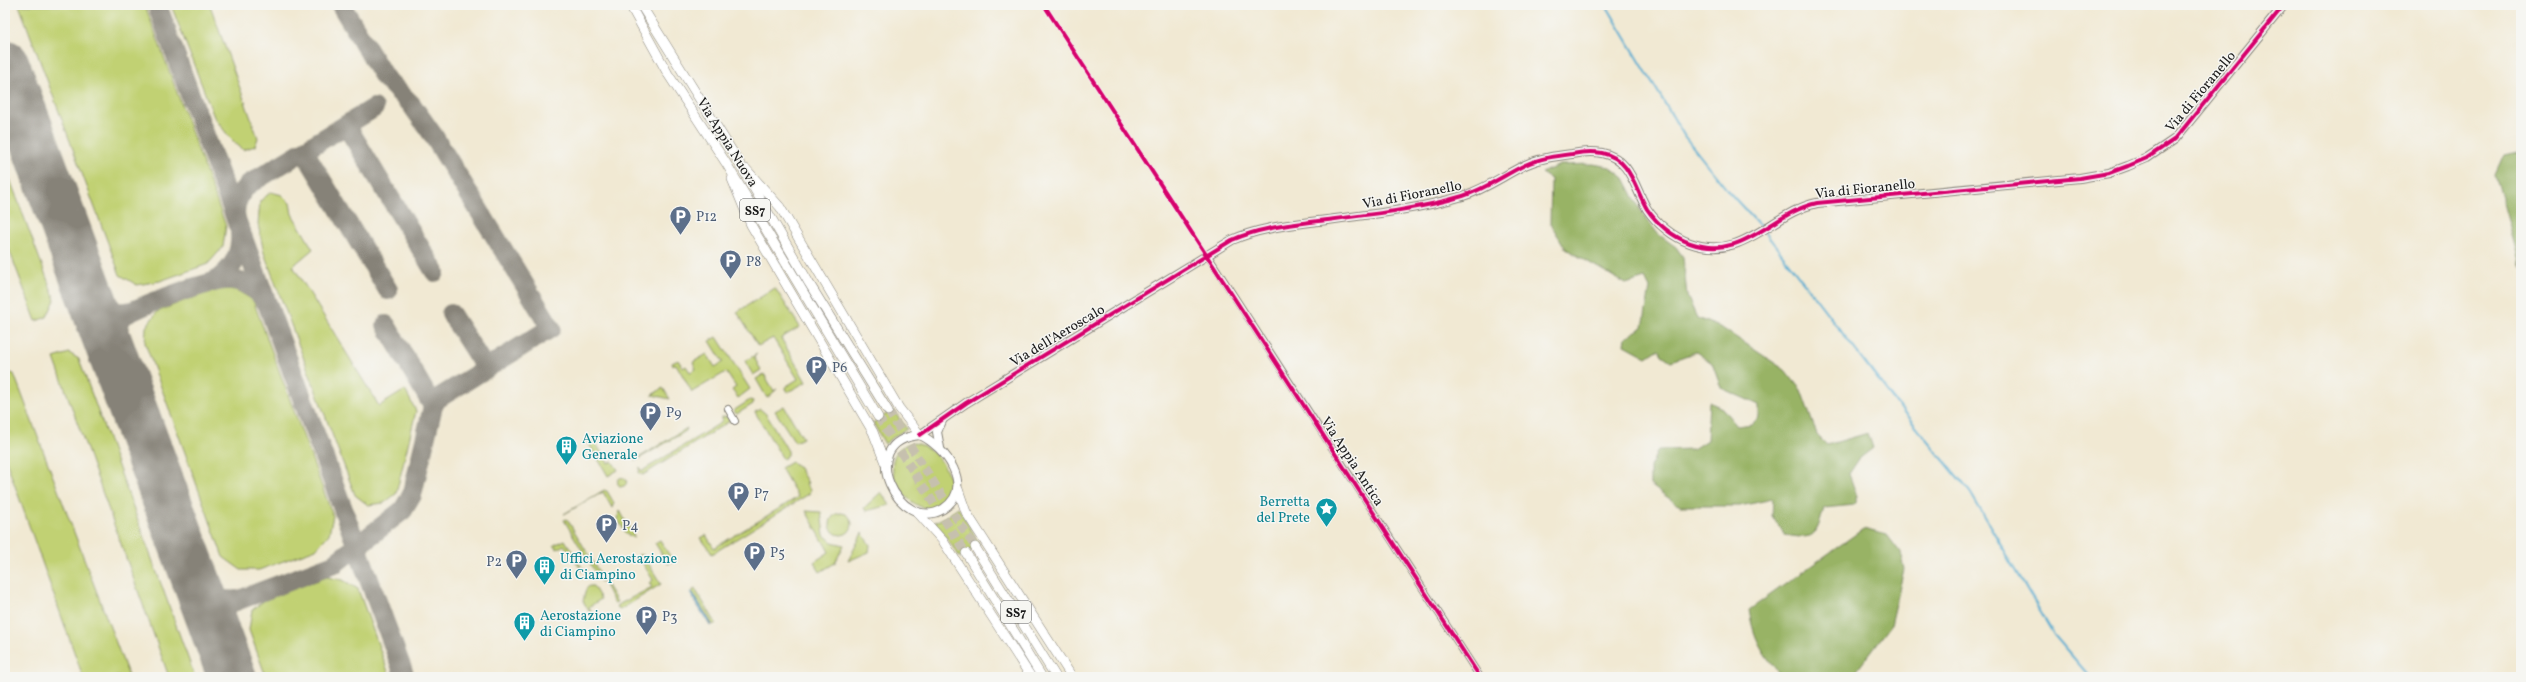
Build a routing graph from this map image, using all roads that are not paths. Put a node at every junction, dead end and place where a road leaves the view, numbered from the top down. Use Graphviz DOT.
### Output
graph roads {
  1 [pos="630,5"];
  2 [pos="641,5"];
  3 [pos="2284,5"];
  4 [pos="737,159"];
  5 [pos="726,163"];
  6 [pos="1208,256"];
  7 [pos="728,409"];
  8 [pos="888,411"];
  9 [pos="878,417"];
  10 [pos="944,418"];
  11 [pos="735,421"];
  12 [pos="920,435"];
  13 [pos="940,448"];
  14 [pos="885,463"];
  15 [pos="958,489"];
  16 [pos="917,512"];
  17 [pos="975,547"];
  18 [pos="966,553"];
  19 [pos="1031,677"];
  20 [pos="1042,677"];
  21 [pos="1056,677"];
  22 [pos="1072,677"];
  23 [pos="1480,677"];
  1 -- 5 [label="main road, Via Appia Nuova / SS7"];
  2 -- 4 [label="main road, Via Appia Nuova / SS7"];
  3 -- 6 [label="street, Via di Fioranello"];
  4 -- 8 [label="main road, Via Appia Nuova / SS7"];
  4 -- 12 [label="main road"];
  5 -- 9 [label="main road, Via Appia Nuova / SS7"];
  5 -- 14 [label="main road"];
  6 -- 10 [label="street, Via dell'Aeroscalo"];
  6 -- 23 [label="street, Via Appia Antica"];
  7 -- 11 [label="street"];
  10 -- 12 [label="street, Via dell'Aeroscalo"];
  10 -- 13 [label="street"];
  12 -- 13 [label="street"];
  12 -- 14 [label="street"];
  13 -- 15 [label="street"];
  14 -- 16 [label="street"];
  15 -- 16 [label="street"];
  15 -- 22 [label="main road"];
  16 -- 19 [label="main road"];
  17 -- 21 [label="main road, SS7"];
  18 -- 20 [label="main road, SS7"];
}
